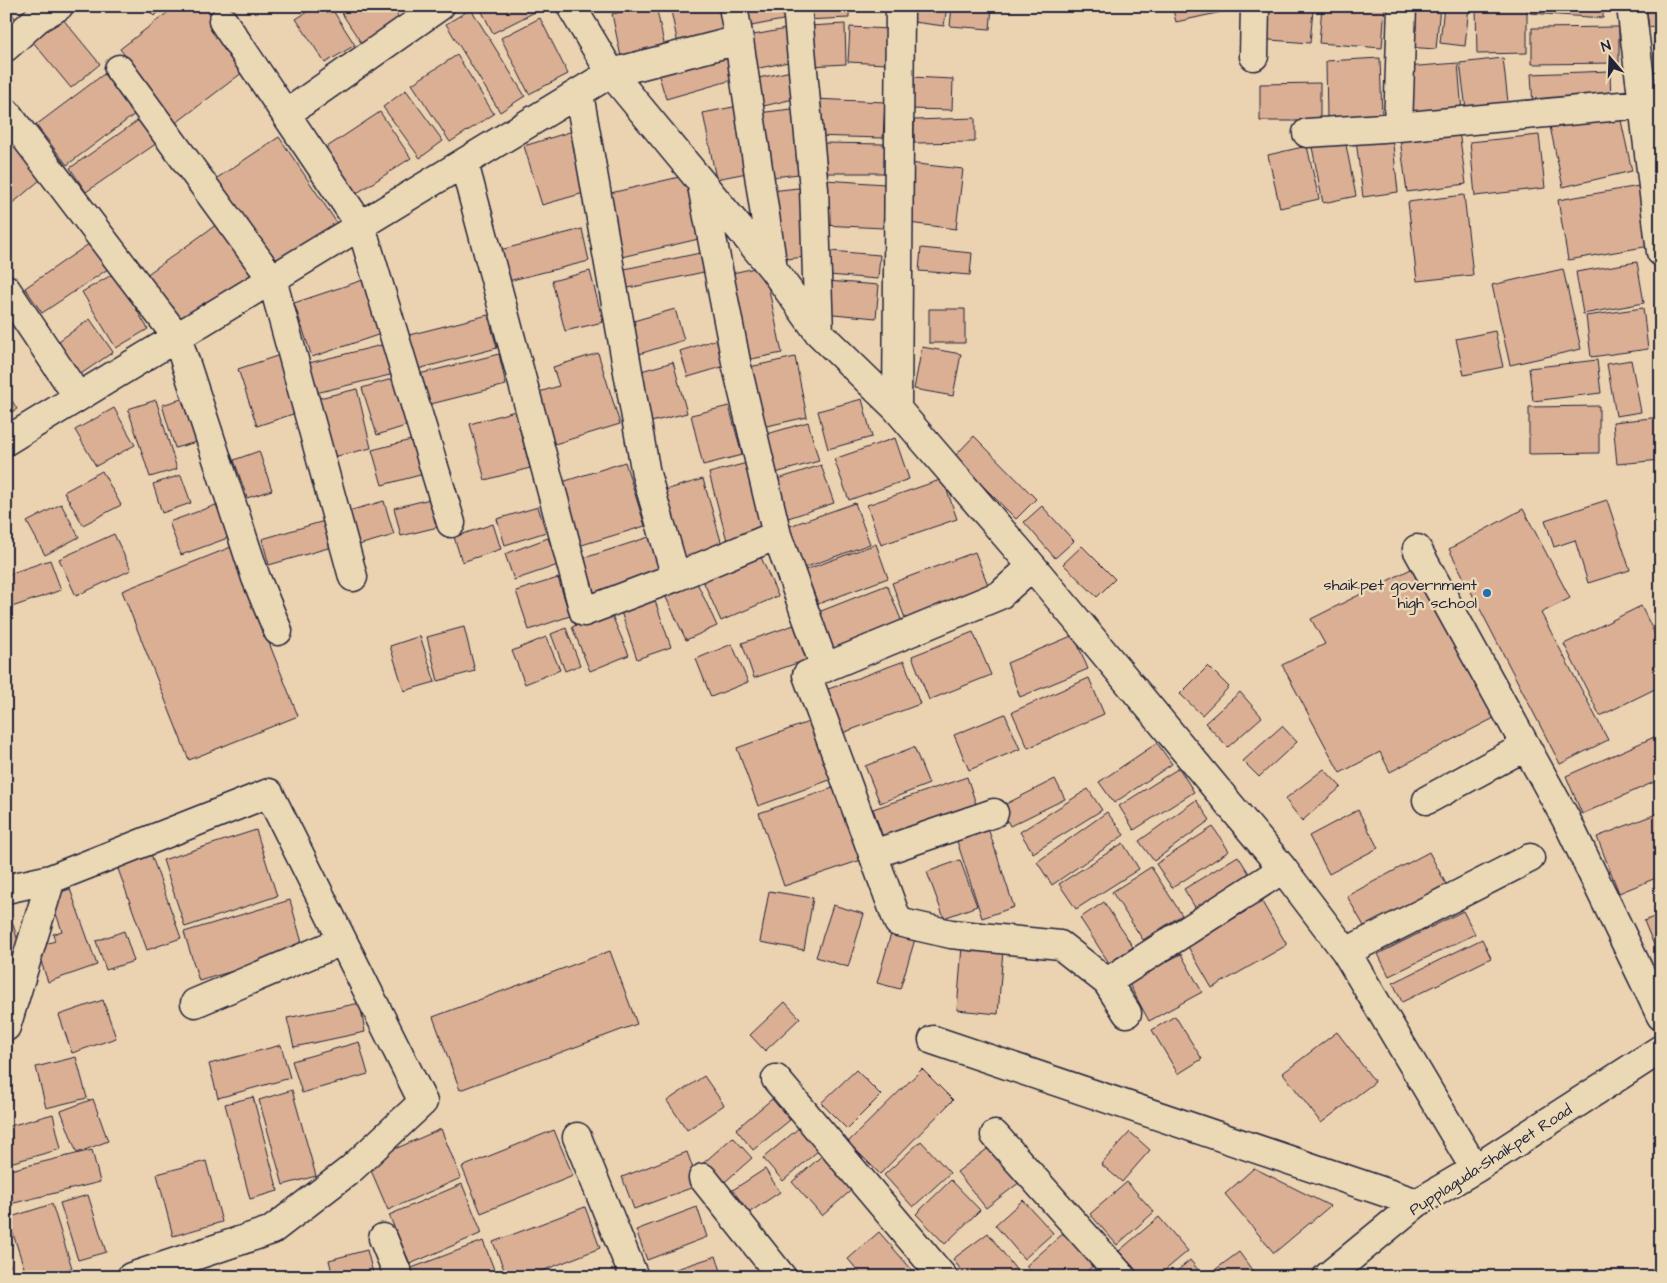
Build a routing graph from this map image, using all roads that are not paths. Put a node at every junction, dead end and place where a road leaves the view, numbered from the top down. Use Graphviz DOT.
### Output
graph roads {
  1 [pos="440,6"];
  2 [pos="571,6"];
  3 [pos="733,6"];
  4 [pos="797,6"];
  5 [pos="900,6"];
  6 [pos="1255,6"];
  7 [pos="1402,6"];
  8 [pos="1631,6"];
  9 [pos="41,11"];
  10 [pos="224,21"];
  11 [pos="739,40"];
  12 [pos="6,46"];
  13 [pos="1254,56"];
  14 [pos="119,69"];
  15 [pos="612,73"];
  16 [pos="1650,76"];
  17 [pos="578,94"];
  18 [pos="1642,104"];
  19 [pos="6,112"];
  20 [pos="286,114"];
  21 [pos="1398,127"];
  22 [pos="1307,133"];
  23 [pos="464,162"];
  24 [pos="702,182"];
  25 [pos="361,226"];
  26 [pos="1661,252"];
  27 [pos="773,269"];
  28 [pos="272,279"];
  29 [pos="6,289"];
  30 [pos="819,333"];
  31 [pos="177,337"];
  32 [pos="78,397"];
  33 [pos="897,409"];
  34 [pos="6,440"];
  35 [pos="451,523"];
  36 [pos="777,535"];
  37 [pos="1417,548"];
  38 [pos="1032,566"];
  39 [pos="353,577"];
  40 [pos="676,577"];
  41 [pos="278,631"];
  42 [pos="825,668"];
  43 [pos="1526,746"];
  44 [pos="1428,800"];
  45 [pos="994,813"];
  46 [pos="874,854"];
  47 [pos="1530,858"];
  48 [pos="1283,869"];
  49 [pos="51,879"];
  50 [pos="6,889"];
  51 [pos="342,941"];
  52 [pos="1346,952"];
  53 [pos="1107,982"];
  54 [pos="195,1002"];
  55 [pos="1127,1013"];
  56 [pos="1661,1016"];
  57 [pos="6,1027"];
  58 [pos="933,1040"];
  59 [pos="1661,1049"];
  60 [pos="776,1078"];
  61 [pos="995,1135"];
  62 [pos="577,1138"];
  63 [pos="1475,1169"];
  64 [pos="703,1178"];
  65 [pos="1416,1203"];
  66 [pos="383,1238"];
  67 [pos="131,1277"];
  68 [pos="399,1277"];
  69 [pos="634,1277"];
  70 [pos="782,1277"];
  71 [pos="943,1277"];
  72 [pos="1122,1277"];
  73 [pos="1326,1277"];
  1 -- 20 [label="street"];
  2 -- 15 [label="street"];
  3 -- 11 [label="street"];
  4 -- 30 [label="street"];
  5 -- 33 [label="street"];
  6 -- 13 [label="street"];
  7 -- 21 [label="street"];
  8 -- 16 [label="street"];
  9 -- 12 [label="street"];
  10 -- 20 [label="street"];
  11 -- 15 [label="street"];
  11 -- 27 [label="street"];
  14 -- 28 [label="street"];
  15 -- 17 [label="street"];
  15 -- 24 [label="street"];
  16 -- 18 [label="street"];
  17 -- 23 [label="street"];
  17 -- 40 [label="street"];
  18 -- 21 [label="street"];
  18 -- 26 [label="street"];
  19 -- 31 [label="street"];
  20 -- 25 [label="street"];
  21 -- 22 [label="street"];
  23 -- 25 [label="street"];
  23 -- 40 [label="street"];
  24 -- 27 [label="street"];
  24 -- 36 [label="street"];
  25 -- 28 [label="street"];
  25 -- 35 [label="street"];
  27 -- 30 [label="street"];
  28 -- 31 [label="street"];
  28 -- 39 [label="street"];
  29 -- 32 [label="street"];
  30 -- 33 [label="street"];
  31 -- 32 [label="street"];
  31 -- 41 [label="street"];
  32 -- 34 [label="street"];
  33 -- 38 [label="street"];
  36 -- 40 [label="street"];
  36 -- 42 [label="street"];
  37 -- 43 [label="street"];
  38 -- 42 [label="street"];
  38 -- 48 [label="street"];
  42 -- 46 [label="street"];
  43 -- 44 [label="street"];
  43 -- 56 [label="street"];
  45 -- 46 [label="street"];
  46 -- 53 [label="street"];
  47 -- 52 [label="street"];
  48 -- 52 [label="street"];
  48 -- 53 [label="street"];
  49 -- 50 [label="street"];
  49 -- 51 [label="street"];
  49 -- 57 [label="street"];
  51 -- 54 [label="street"];
  51 -- 67 [label="street"];
  52 -- 63 [label="street"];
  53 -- 55 [label="street"];
  58 -- 65 [label="street"];
  59 -- 63 [label="street, Pupplaguda-Shaikpet Road"];
  60 -- 71 [label="street"];
  61 -- 72 [label="street"];
  62 -- 69 [label="street"];
  63 -- 65 [label="street, Pupplaguda-Shaikpet Road"];
  64 -- 70 [label="street"];
  65 -- 73 [label="street, Pupplaguda-Shaikpet Road"];
  66 -- 68 [label="street"];
}
